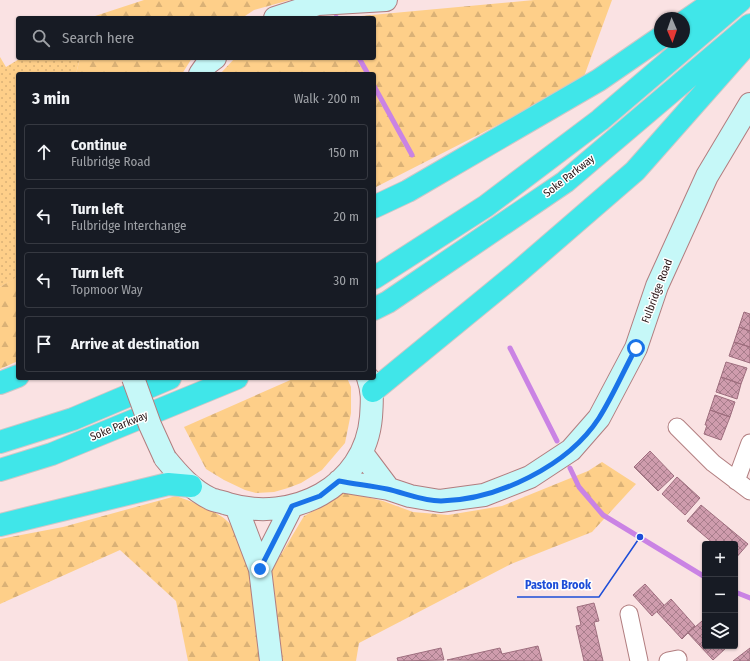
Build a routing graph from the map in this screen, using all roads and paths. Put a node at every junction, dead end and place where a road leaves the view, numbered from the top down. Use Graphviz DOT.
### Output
graph roads {
  1 [pos="386,0"];
  2 [pos="716,0"];
  3 [pos="741,0"];
  4 [pos="281,16"];
  5 [pos="690,18"];
  6 [pos="750,25"];
  7 [pos="750,41"];
  8 [pos="654,42"];
  9 [pos="212,60"];
  10 [pos="201,72"];
  11 [pos="750,104"];
  12 [pos="376,206"];
  13 [pos="376,277"];
  14 [pos="376,308"];
  15 [pos="16,377"];
  16 [pos="134,380"];
  17 [pos="165,380"];
  18 [pos="232,380"];
  19 [pos="0,383"];
  20 [pos="370,385"];
  21 [pos="677,426"];
  22 [pos="0,442"];
  23 [pos="750,442"];
  24 [pos="362,453"];
  25 [pos="0,470"];
  26 [pos="339,481"];
  27 [pos="736,481"];
  28 [pos="191,486"];
  29 [pos="389,489"];
  30 [pos="750,491"];
  31 [pos="236,506"];
  32 [pos="292,506"];
  33 [pos="0,525"];
  34 [pos="260,569"];
  35 [pos="629,614"];
  36 [pos="271,661"];
  37 [pos="639,661"];
  1 -- 4 [label="street"];
  2 -- 5 [label="highway"];
  3 -- 13 [label="highway"];
  6 -- 14 [label="highway, Soke Parkway"];
  7 -- 20 [label="highway"];
  8 -- 12 [label="highway"];
  9 -- 10 [label="street"];
  11 -- 29 [label="street, Fulbridge Road"];
  15 -- 19 [label="highway"];
  16 -- 28 [label="street, bridge"];
  17 -- 22 [label="highway"];
  18 -- 25 [label="highway, Soke Parkway"];
  20 -- 24 [label="street"];
  21 -- 27 [label="street"];
  23 -- 27 [label="street"];
  24 -- 26 [label="street"];
  24 -- 29 [label="street"];
  26 -- 29 [label="street, Fulbridge Road"];
  26 -- 32 [label="street"];
  27 -- 30 [label="street"];
  28 -- 31 [label="street"];
  28 -- 33 [label="highway"];
  31 -- 32 [label="street"];
  31 -- 34 [label="street"];
  32 -- 34 [label="street"];
  34 -- 36 [label="street"];
  35 -- 37 [label="street"];
}
